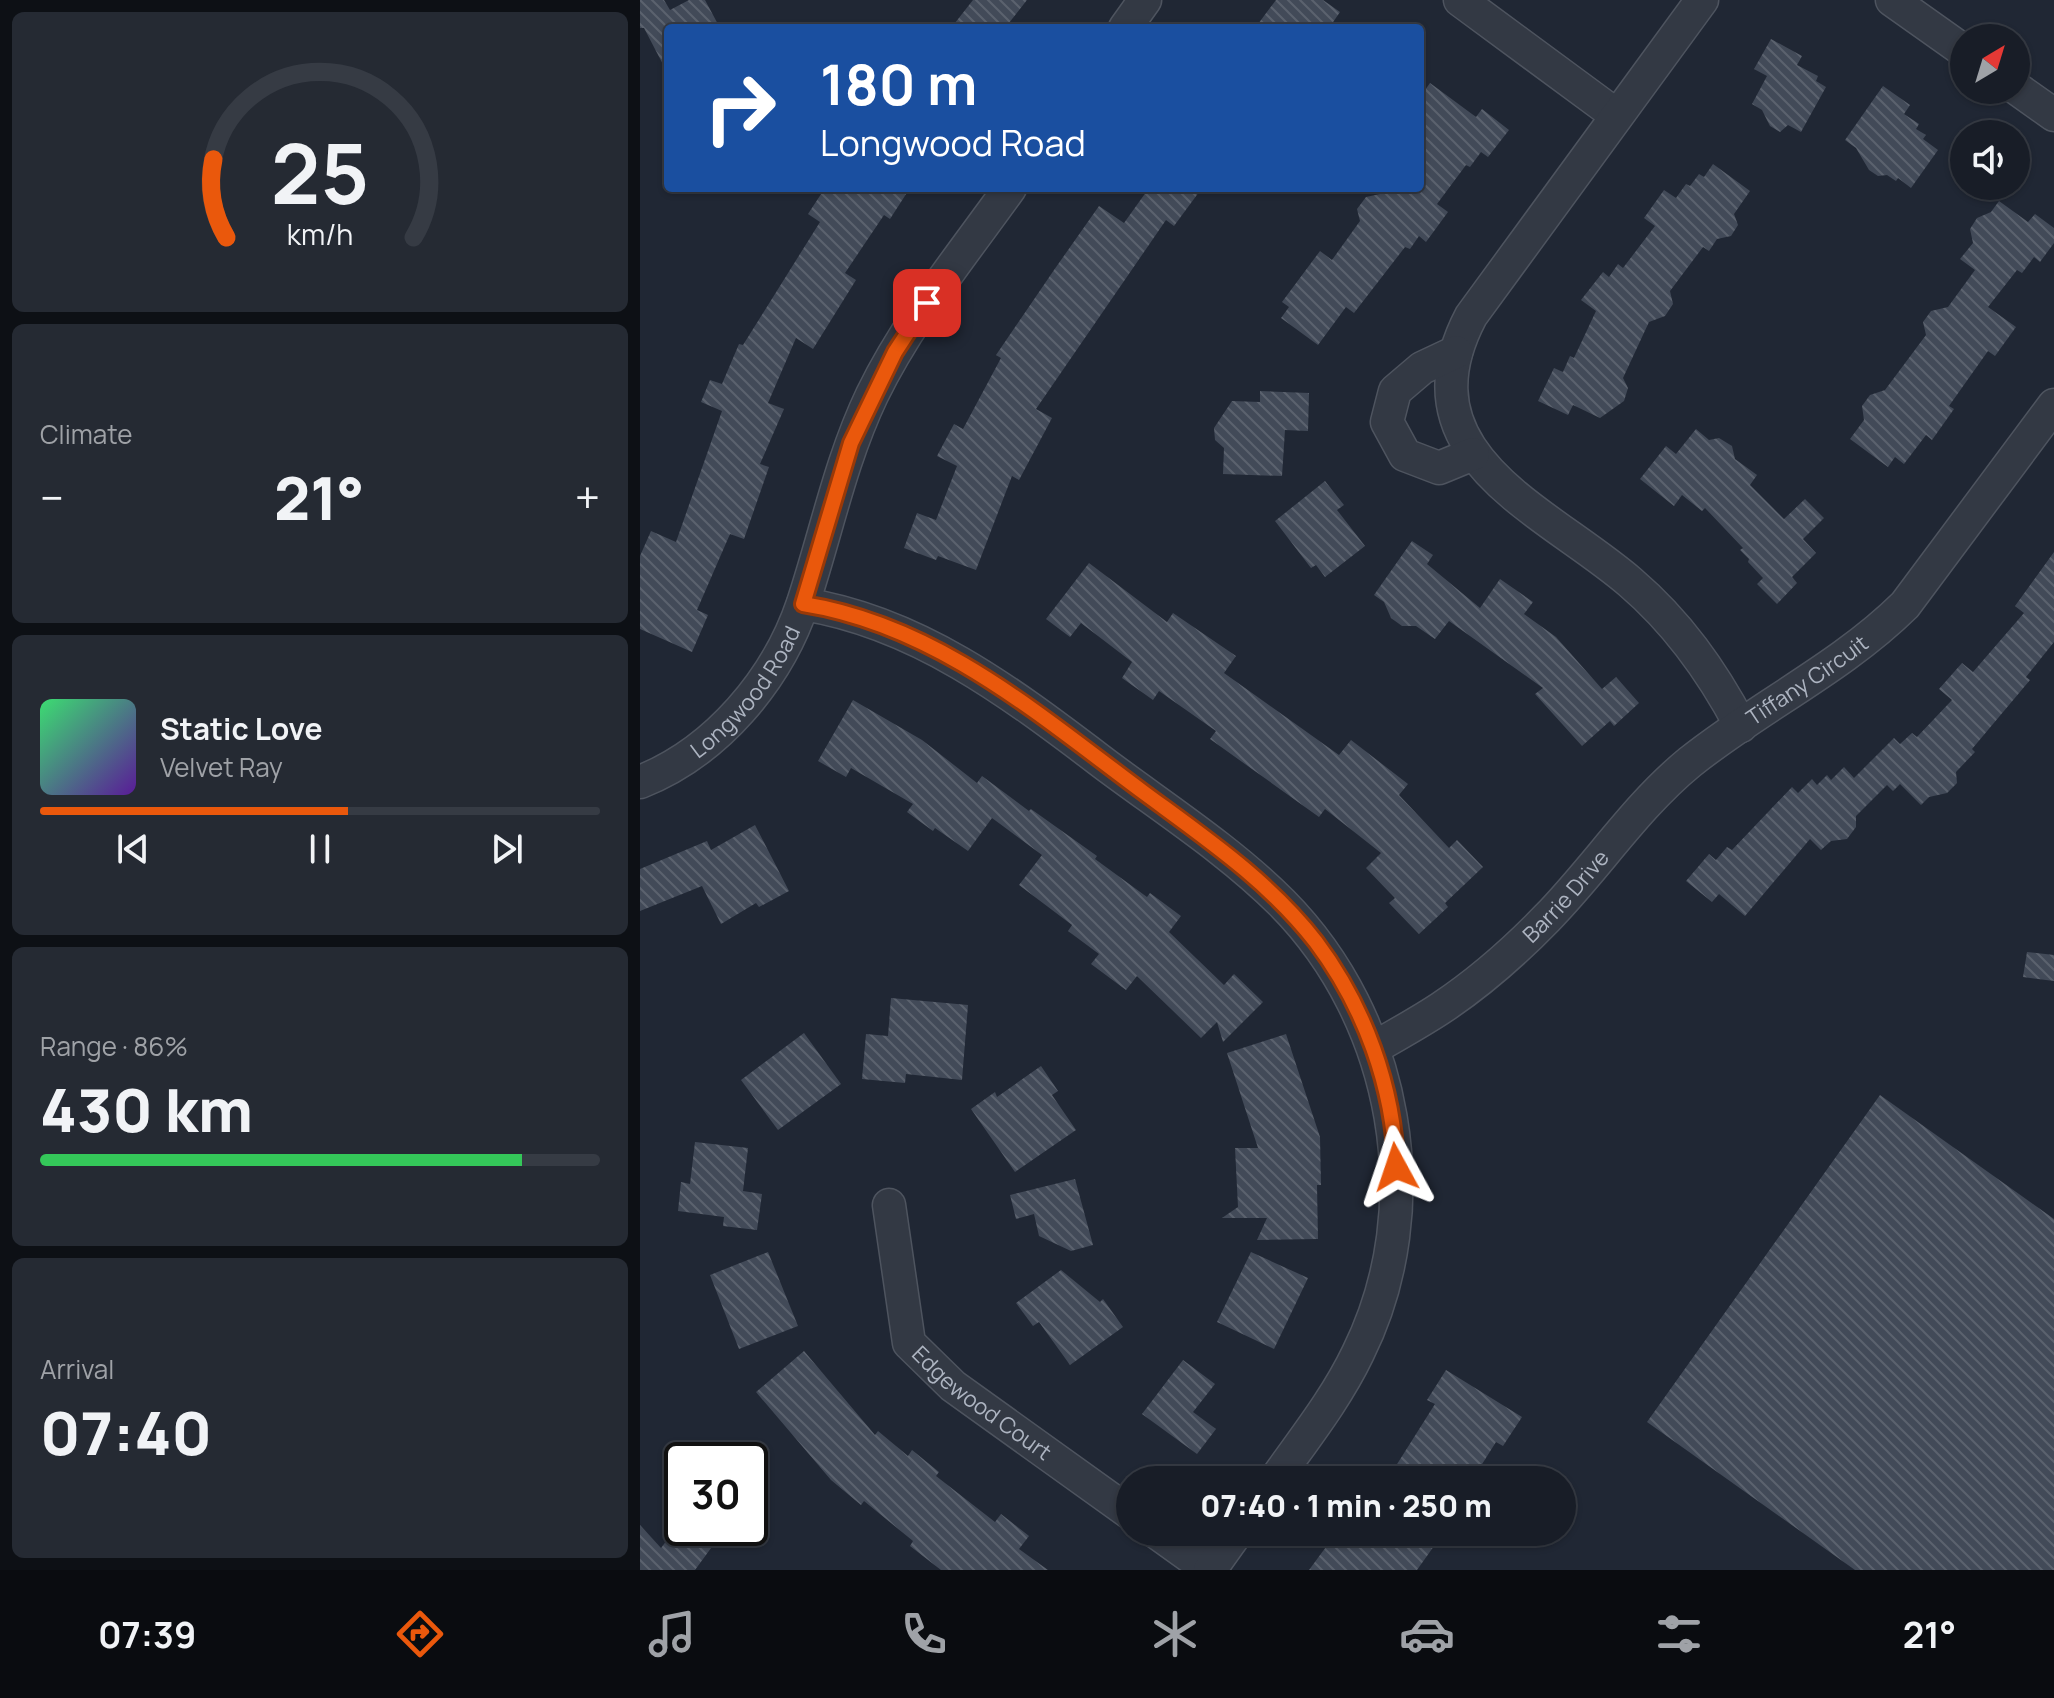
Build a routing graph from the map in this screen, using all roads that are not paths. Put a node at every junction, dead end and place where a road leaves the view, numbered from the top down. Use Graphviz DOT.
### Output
graph roads {
  1 [pos="1145,0"];
  2 [pos="1460,0"];
  3 [pos="1702,0"];
  4 [pos="1892,0"];
  5 [pos="1128,24"];
  6 [pos="1950,41"];
  7 [pos="2030,98"];
  8 [pos="1616,115"];
  9 [pos="2054,115"];
  10 [pos="1007,192"];
  11 [pos="1456,352"];
  12 [pos="2054,405"];
  13 [pos="1473,454"];
  14 [pos="803,604"];
  15 [pos="1741,726"];
  16 [pos="640,782"];
  17 [pos="1374,1048"];
  18 [pos="889,1205"];
  19 [pos="1285,1466"];
  20 [pos="1116,1503"];
  21 [pos="1176,1546"];
  22 [pos="1227,1546"];
  23 [pos="1210,1570"];
  1 -- 5 [label="street"];
  2 -- 8 [label="street"];
  3 -- 8 [label="street, Tiffany Circuit"];
  4 -- 6 [label="street"];
  7 -- 9 [label="street"];
  8 -- 11 [label="street, Tiffany Circuit"];
  10 -- 14 [label="street, Longwood Road"];
  11 -- 13 [label="street, Tiffany Circuit"];
  11 -- 13 [label="street"];
  12 -- 15 [label="street, Tiffany Circuit"];
  13 -- 15 [label="street, Tiffany Circuit"];
  14 -- 16 [label="street, Longwood Road"];
  14 -- 17 [label="street"];
  15 -- 17 [label="street, Barrie Drive"];
  17 -- 19 [label="street"];
  18 -- 20 [label="street, Edgewood Court"];
  21 -- 23 [label="street"];
  22 -- 23 [label="street"];
}
